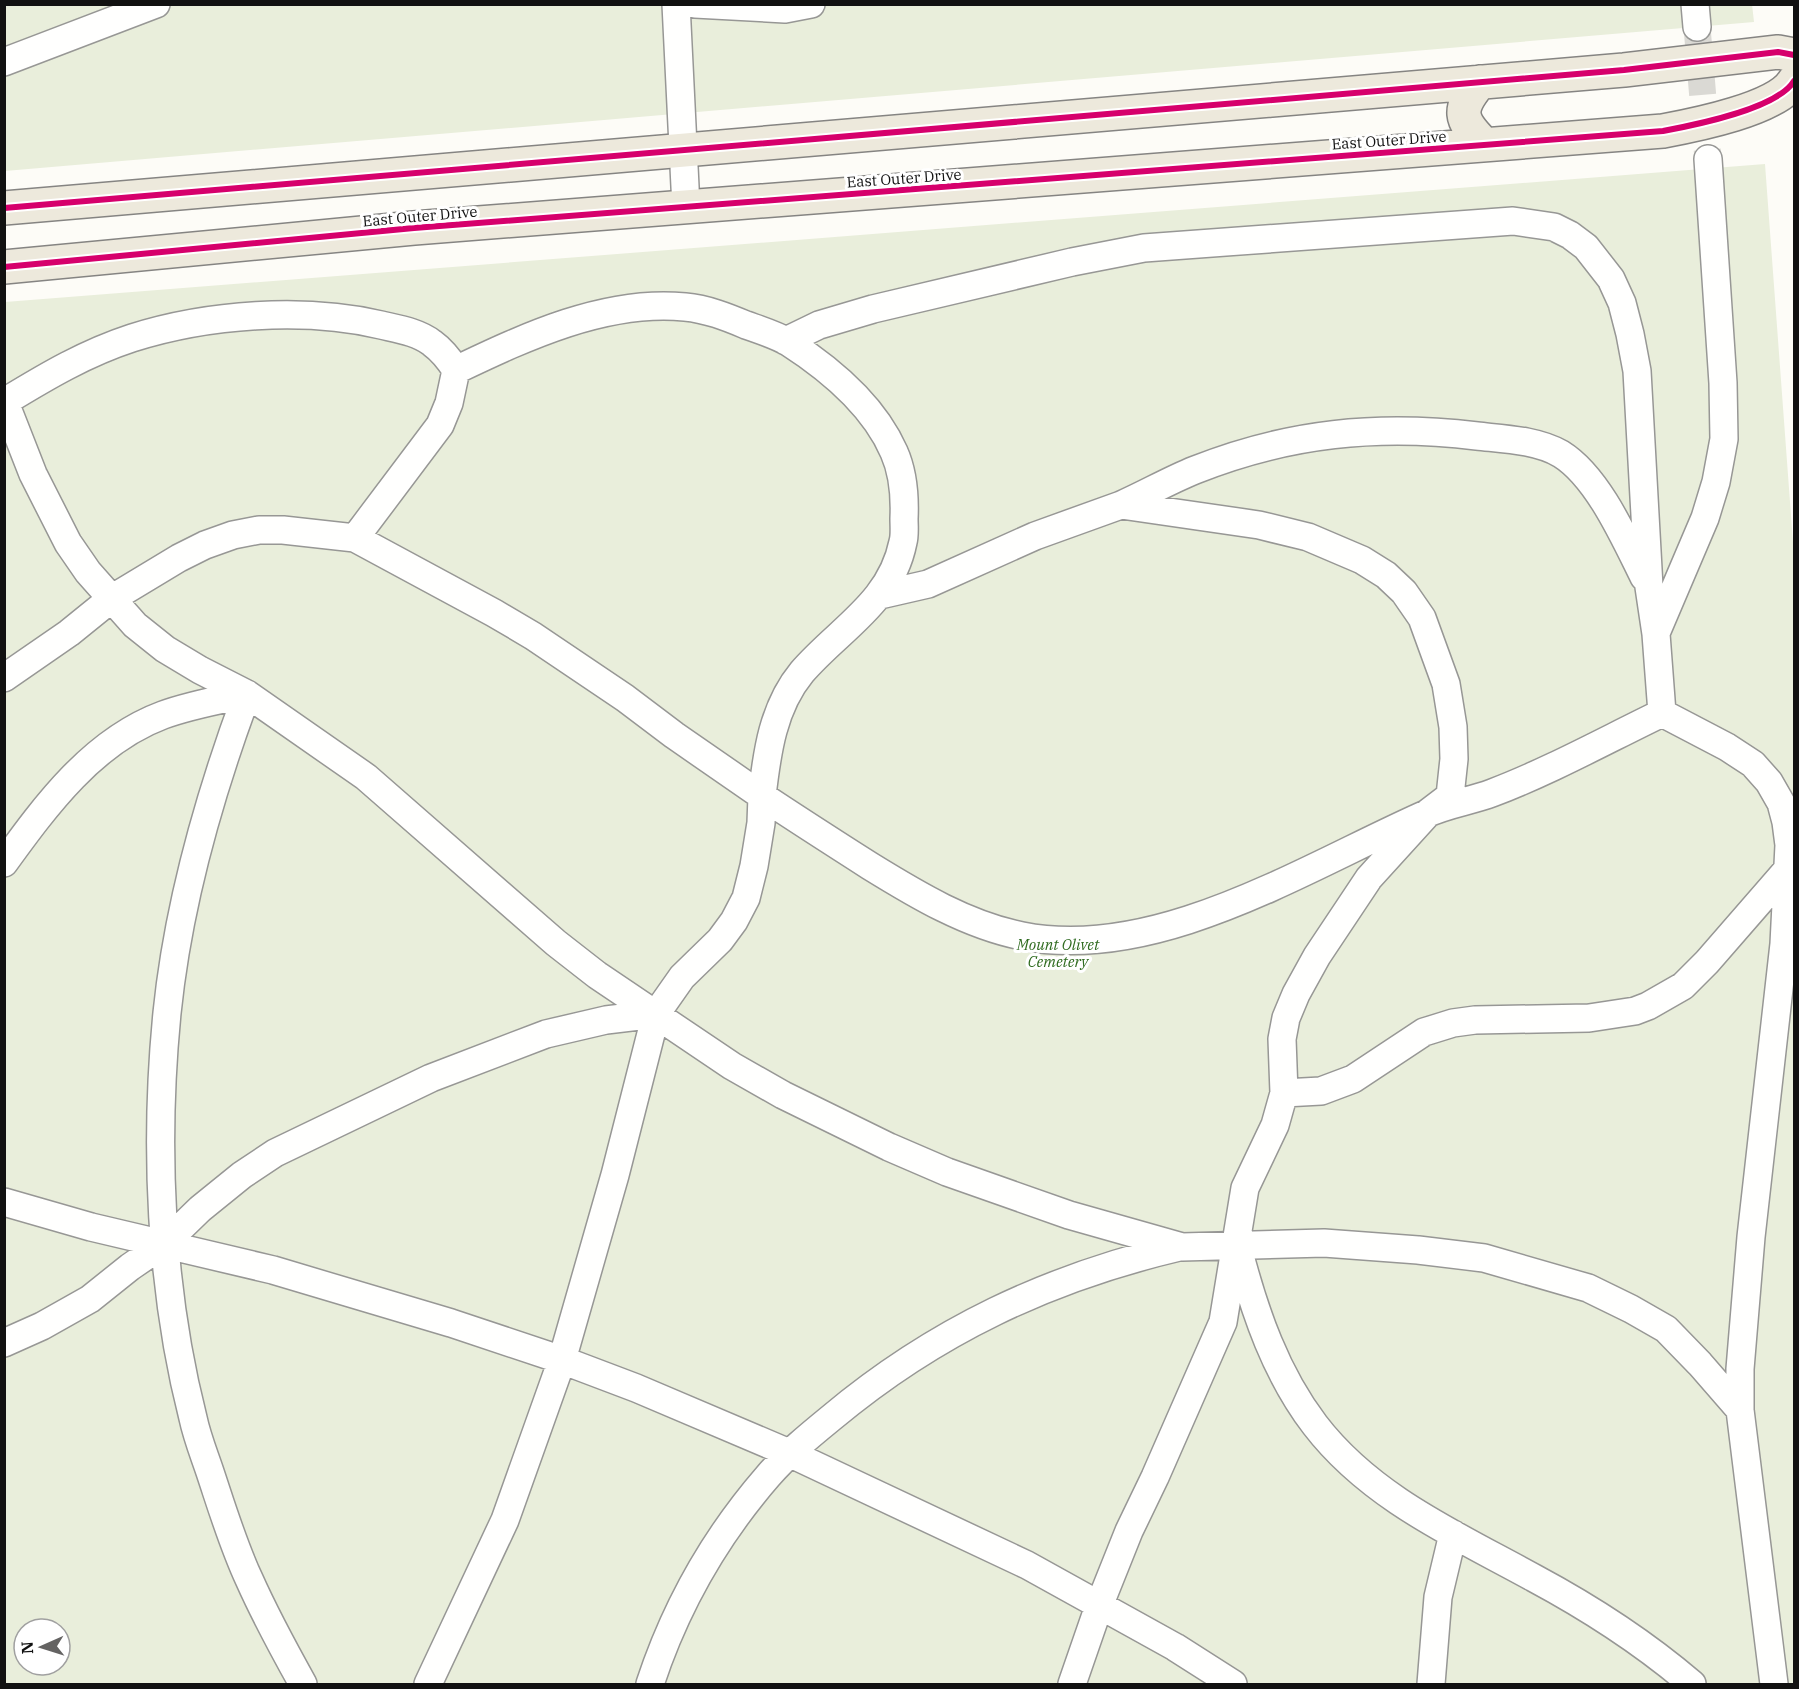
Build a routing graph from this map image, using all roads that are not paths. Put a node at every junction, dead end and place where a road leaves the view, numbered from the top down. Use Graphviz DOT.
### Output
graph roads {
  1 [pos="156,4"];
  2 [pos="676,4"];
  3 [pos="695,4"];
  4 [pos="811,4"];
  5 [pos="729,6"];
  6 [pos="1794,55"];
  7 [pos="4,62"];
  8 [pos="1794,81"];
  9 [pos="1480,82"];
  10 [pos="1484,144"];
  11 [pos="681,150"];
  12 [pos="1708,159"];
  13 [pos="686,207"];
  14 [pos="4,208"];
  15 [pos="4,267"];
  16 [pos="786,341"];
  17 [pos="456,370"];
  18 [pos="5,401"];
  19 [pos="1121,505"];
  20 [pos="355,538"];
  21 [pos="1648,586"];
  22 [pos="880,595"];
  23 [pos="111,599"];
  24 [pos="1656,634"];
  25 [pos="4,678"];
  26 [pos="247,694"];
  27 [pos="1662,713"];
  28 [pos="762,796"];
  29 [pos="1429,812"];
  30 [pos="4,863"];
  31 [pos="1787,870"];
  32 [pos="656,1014"];
  33 [pos="1284,1093"];
  34 [pos="4,1202"];
  35 [pos="165,1243"];
  36 [pos="1237,1245"];
  37 [pos="1182,1246"];
  38 [pos="4,1343"];
  39 [pos="562,1360"];
  40 [pos="1740,1410"];
  41 [pos="789,1453"];
  42 [pos="1453,1534"];
  43 [pos="1099,1606"];
  44 [pos="303,1684"];
  45 [pos="428,1684"];
  46 [pos="650,1684"];
  47 [pos="1072,1684"];
  48 [pos="1233,1684"];
  49 [pos="1431,1684"];
  50 [pos="1692,1684"];
  51 [pos="1774,1684"];
  1 -- 7 [label="lane"];
  2 -- 11 [label="lane"];
  3 -- 5 [label="lane"];
  4 -- 5 [label="lane"];
  6 -- 9 [label="main road"];
  8 -- 10 [label="main road, East Outer Drive"];
  9 -- 10 [label="main road"];
  9 -- 11 [label="main road"];
  10 -- 13 [label="main road, East Outer Drive"];
  11 -- 13 [label="lane"];
  11 -- 14 [label="main road"];
  12 -- 24 [label="lane"];
  13 -- 15 [label="main road, East Outer Drive"];
  16 -- 17 [label="lane"];
  16 -- 21 [label="lane"];
  16 -- 22 [label="lane"];
  17 -- 18 [label="lane"];
  17 -- 20 [label="lane"];
  18 -- 23 [label="lane"];
  19 -- 21 [label="lane"];
  19 -- 22 [label="lane"];
  19 -- 29 [label="lane"];
  20 -- 23 [label="lane"];
  20 -- 28 [label="lane"];
  21 -- 24 [label="lane"];
  22 -- 28 [label="lane"];
  23 -- 25 [label="lane"];
  23 -- 26 [label="lane"];
  24 -- 27 [label="lane"];
  26 -- 30 [label="lane"];
  26 -- 32 [label="lane"];
  26 -- 35 [label="lane"];
  27 -- 29 [label="lane"];
  27 -- 31 [label="lane"];
  28 -- 29 [label="lane"];
  28 -- 32 [label="lane"];
  29 -- 33 [label="lane"];
  31 -- 33 [label="lane"];
  31 -- 40 [label="lane"];
  32 -- 35 [label="lane"];
  32 -- 37 [label="lane"];
  32 -- 39 [label="lane"];
  33 -- 36 [label="lane"];
  34 -- 35 [label="lane"];
  35 -- 38 [label="lane"];
  35 -- 39 [label="lane"];
  35 -- 44 [label="lane"];
  36 -- 37 [label="lane"];
  36 -- 40 [label="lane"];
  36 -- 42 [label="lane"];
  36 -- 43 [label="lane"];
  37 -- 41 [label="lane"];
  39 -- 41 [label="lane"];
  39 -- 45 [label="lane"];
  40 -- 51 [label="lane"];
  41 -- 43 [label="lane"];
  41 -- 46 [label="lane"];
  42 -- 49 [label="lane"];
  42 -- 50 [label="lane"];
  43 -- 47 [label="lane"];
  43 -- 48 [label="lane"];
}
